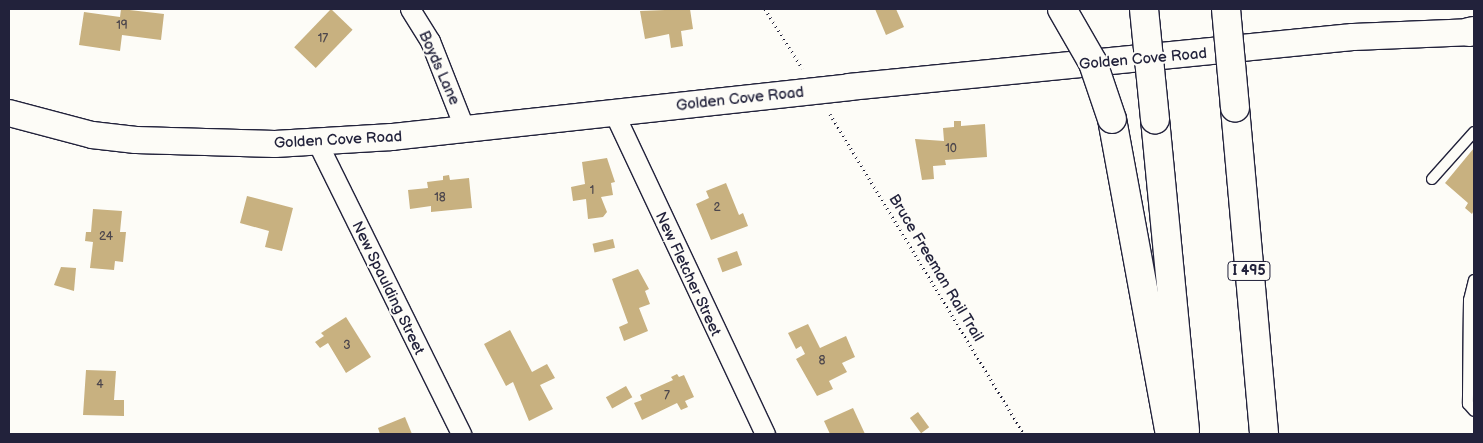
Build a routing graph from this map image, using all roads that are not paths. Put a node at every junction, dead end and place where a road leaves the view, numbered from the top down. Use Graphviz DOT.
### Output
graph roads {
  1 [pos="410,9"];
  2 [pos="1062,9"];
  3 [pos="1144,9"];
  4 [pos="1226,9"];
  5 [pos="1473,32"];
  6 [pos="9,113"];
  7 [pos="614,113"];
  8 [pos="465,130"];
  9 [pos="1474,132"];
  10 [pos="317,142"];
  11 [pos="1432,180"];
  12 [pos="1474,280"];
  13 [pos="1474,411"];
  14 [pos="461,434"];
  15 [pos="765,434"];
  16 [pos="1170,434"];
  17 [pos="1186,434"];
  18 [pos="1264,434"];
  1 -- 8 [label="street, Boyds Lane"];
  2 -- 16 [label="highway, bridge"];
  3 -- 17 [label="highway, bridge"];
  4 -- 18 [label="highway, I 495, bridge"];
  5 -- 7 [label="main road, Golden Cove Road"];
  6 -- 10 [label="main road, Golden Cove Road"];
  7 -- 8 [label="main road, Golden Cove Road"];
  7 -- 15 [label="street, New Fletcher Street"];
  8 -- 10 [label="main road, Golden Cove Road"];
  9 -- 11 [label="lane"];
  10 -- 14 [label="street, New Spaulding Street"];
  12 -- 13 [label="lane"];
}
